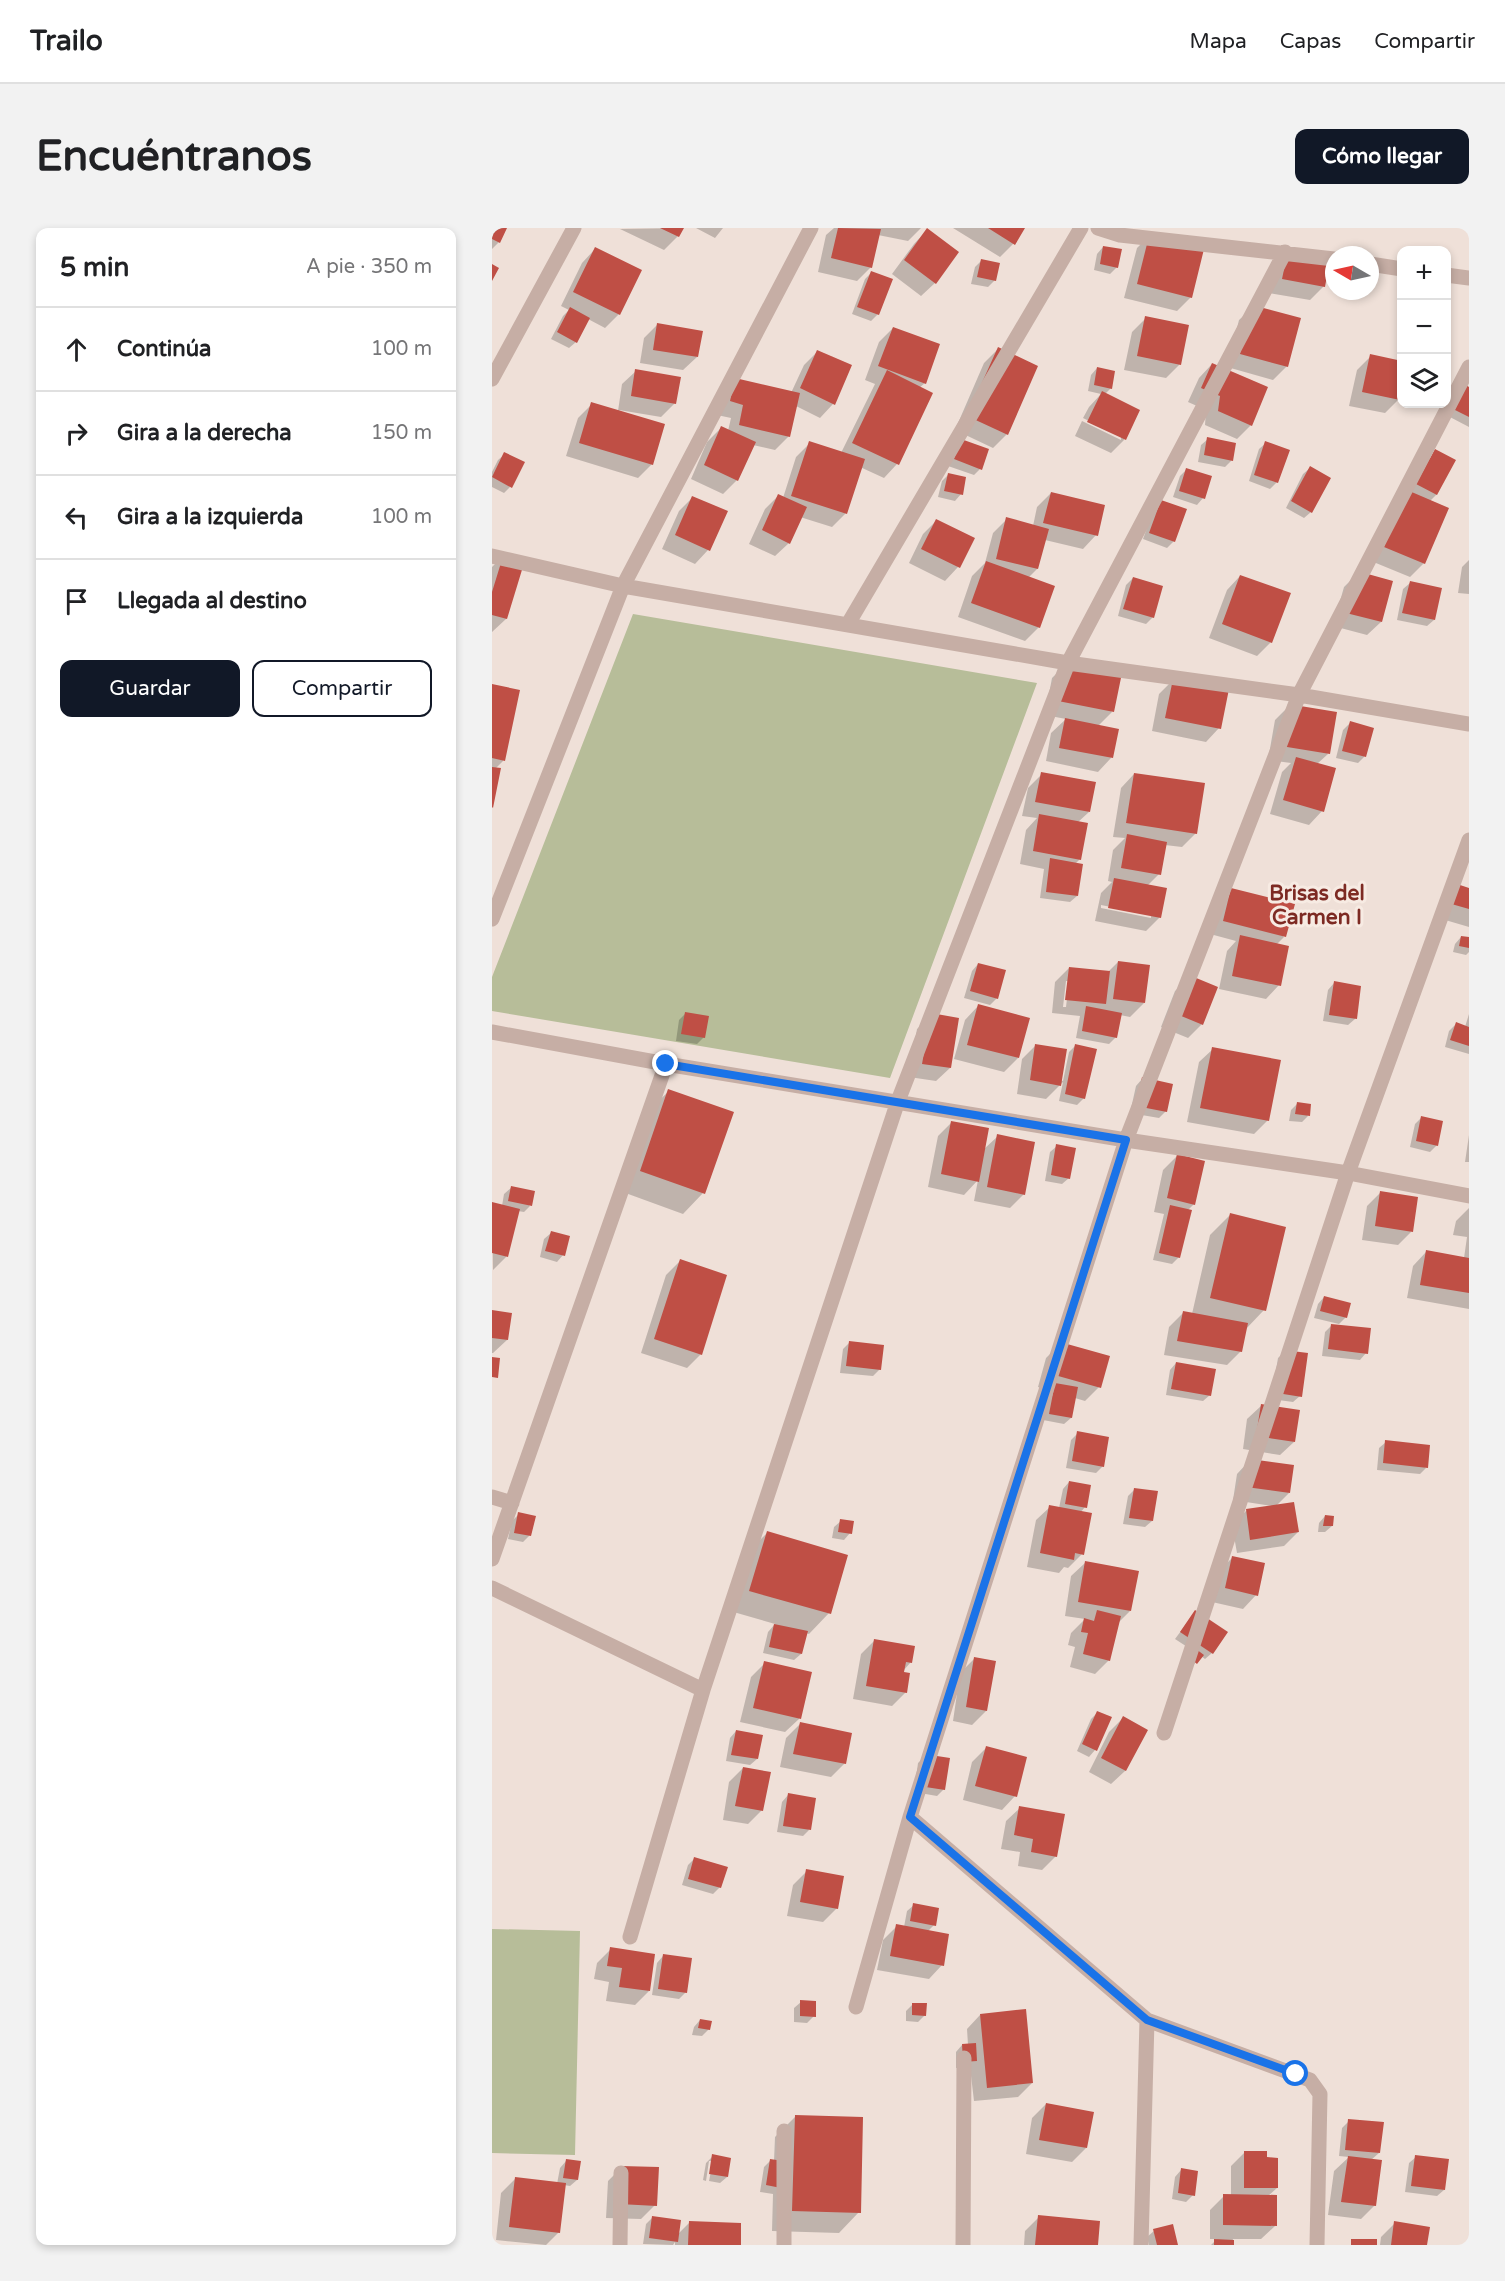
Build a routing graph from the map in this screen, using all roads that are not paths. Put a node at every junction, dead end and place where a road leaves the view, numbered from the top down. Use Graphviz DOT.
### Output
graph roads {
  1 [pos="574,228"];
  2 [pos="1082,228"];
  3 [pos="1098,228"];
  4 [pos="804,230"];
  5 [pos="1285,252"];
  6 [pos="1325,258"];
  7 [pos="1379,265"];
  8 [pos="1397,268"];
  9 [pos="1451,276"];
  10 [pos="1469,278"];
  11 [pos="1469,367"];
  12 [pos="492,379"];
  13 [pos="492,556"];
  14 [pos="623,586"];
  15 [pos="848,624"];
  16 [pos="1068,663"];
  17 [pos="1299,694"];
  18 [pos="1469,724"];
  19 [pos="1469,840"];
  20 [pos="492,919"];
  21 [pos="492,1032"];
  22 [pos="666,1064"];
  23 [pos="898,1101"];
  24 [pos="1126,1140"];
  25 [pos="1348,1173"];
  26 [pos="1469,1196"];
  27 [pos="492,1497"];
  28 [pos="512,1503"];
  29 [pos="492,1559"];
  30 [pos="492,1588"];
  31 [pos="703,1690"];
  32 [pos="1164,1733"];
  33 [pos="910,1817"];
  34 [pos="630,1937"];
  35 [pos="856,2007"];
  36 [pos="1147,2020"];
  37 [pos="964,2058"];
  38 [pos="784,2131"];
  39 [pos="621,2173"];
  40 [pos="620,2245"];
  41 [pos="784,2245"];
  42 [pos="963,2245"];
  43 [pos="1141,2245"];
  44 [pos="1317,2245"];
  1 -- 12 [label="street"];
  2 -- 15 [label="street"];
  3 -- 5 [label="street"];
  4 -- 14 [label="street"];
  5 -- 6 [label="street"];
  5 -- 16 [label="street"];
  7 -- 8 [label="street"];
  9 -- 10 [label="street"];
  11 -- 17 [label="street"];
  13 -- 14 [label="street"];
  14 -- 15 [label="street"];
  14 -- 20 [label="street"];
  15 -- 16 [label="street"];
  16 -- 17 [label="street"];
  16 -- 23 [label="street"];
  17 -- 18 [label="street"];
  17 -- 24 [label="street"];
  19 -- 25 [label="street"];
  21 -- 22 [label="street"];
  22 -- 23 [label="street"];
  22 -- 28 [label="street"];
  23 -- 24 [label="street"];
  23 -- 31 [label="street"];
  24 -- 25 [label="street"];
  24 -- 33 [label="street"];
  25 -- 26 [label="street"];
  25 -- 32 [label="street"];
  27 -- 28 [label="street"];
  28 -- 29 [label="street"];
  30 -- 31 [label="street"];
  31 -- 34 [label="street"];
  33 -- 35 [label="street"];
  33 -- 36 [label="street"];
  36 -- 43 [label="street"];
  36 -- 44 [label="street"];
  37 -- 42 [label="street"];
  38 -- 41 [label="street"];
  39 -- 40 [label="street"];
}
